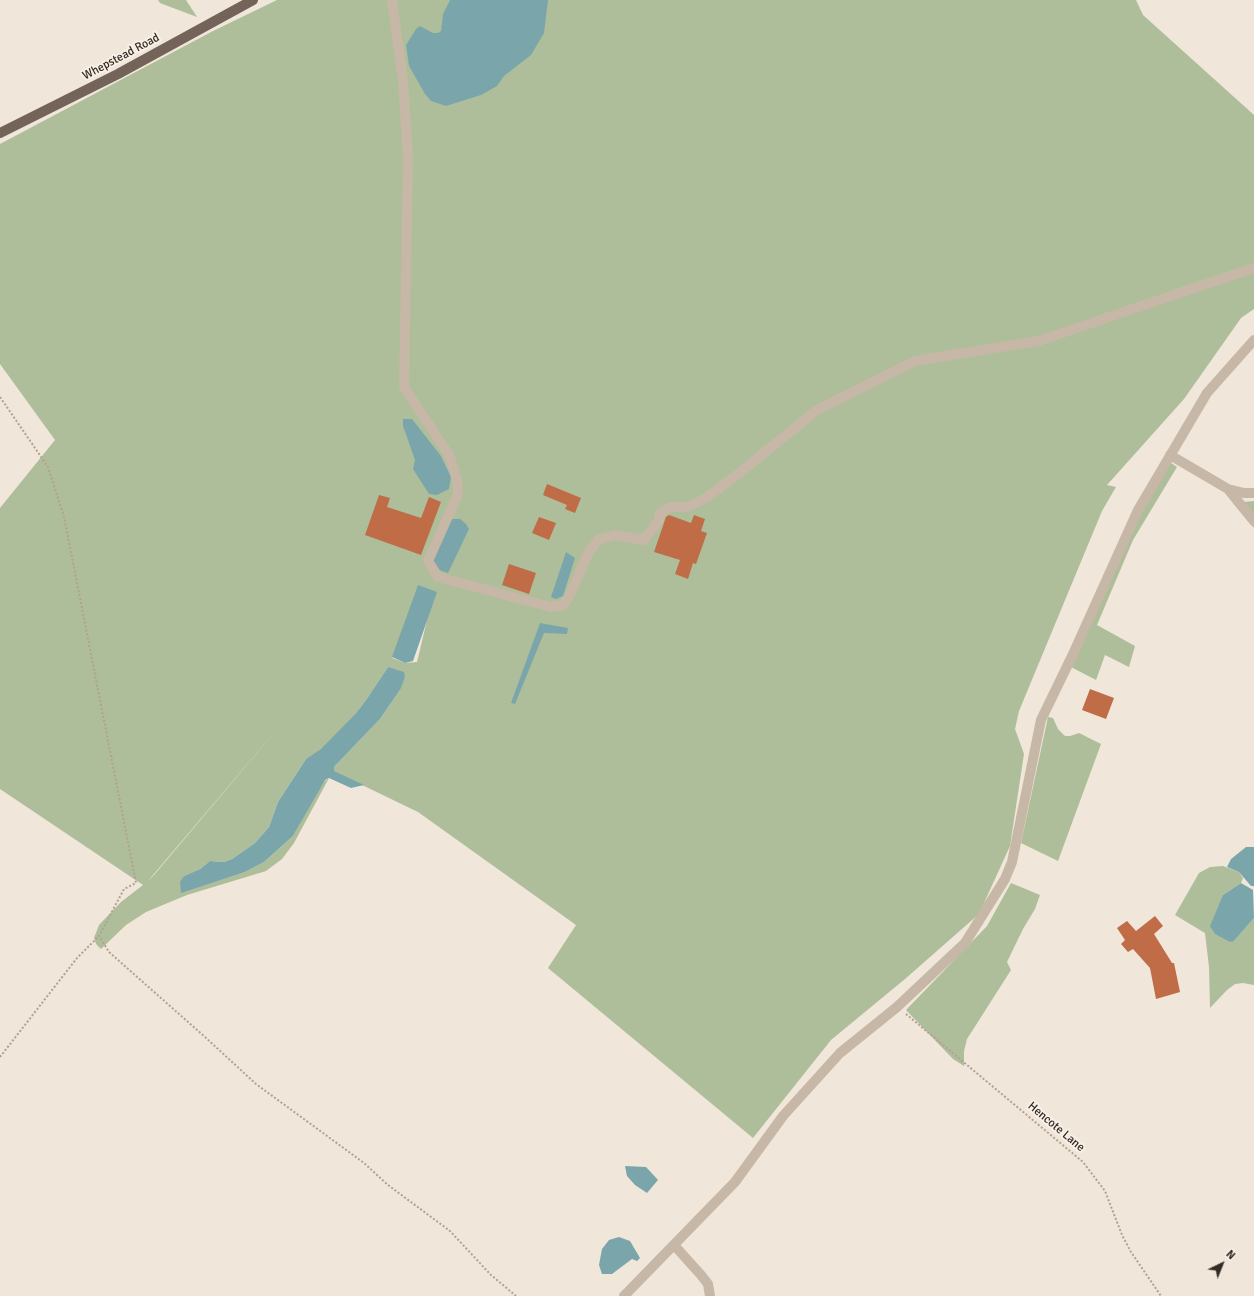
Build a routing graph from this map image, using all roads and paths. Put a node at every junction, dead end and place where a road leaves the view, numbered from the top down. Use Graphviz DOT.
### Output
graph roads {
  1 [pos="253,0"];
  2 [pos="392,0"];
  3 [pos="0,133"];
  4 [pos="1254,268"];
  5 [pos="1254,340"];
  6 [pos="0,397"];
  7 [pos="1170,456"];
  8 [pos="1228,489"];
  9 [pos="1254,493"];
  10 [pos="1254,521"];
  11 [pos="98,936"];
  12 [pos="897,1007"];
  13 [pos="0,1057"];
  14 [pos="674,1245"];
  15 [pos="516,1296"];
  16 [pos="624,1296"];
  17 [pos="710,1296"];
  18 [pos="1161,1296"];
  1 -- 3 [label="main road, Whepstead Road"];
  2 -- 4 [label="street"];
  5 -- 7 [label="street"];
  6 -- 11 [label="path"];
  7 -- 8 [label="street"];
  7 -- 12 [label="street"];
  8 -- 9 [label="street"];
  8 -- 10 [label="street"];
  11 -- 13 [label="path"];
  11 -- 15 [label="path"];
  12 -- 14 [label="street"];
  12 -- 18 [label="path, Hencote Lane"];
  14 -- 16 [label="street"];
  14 -- 17 [label="street"];
}
